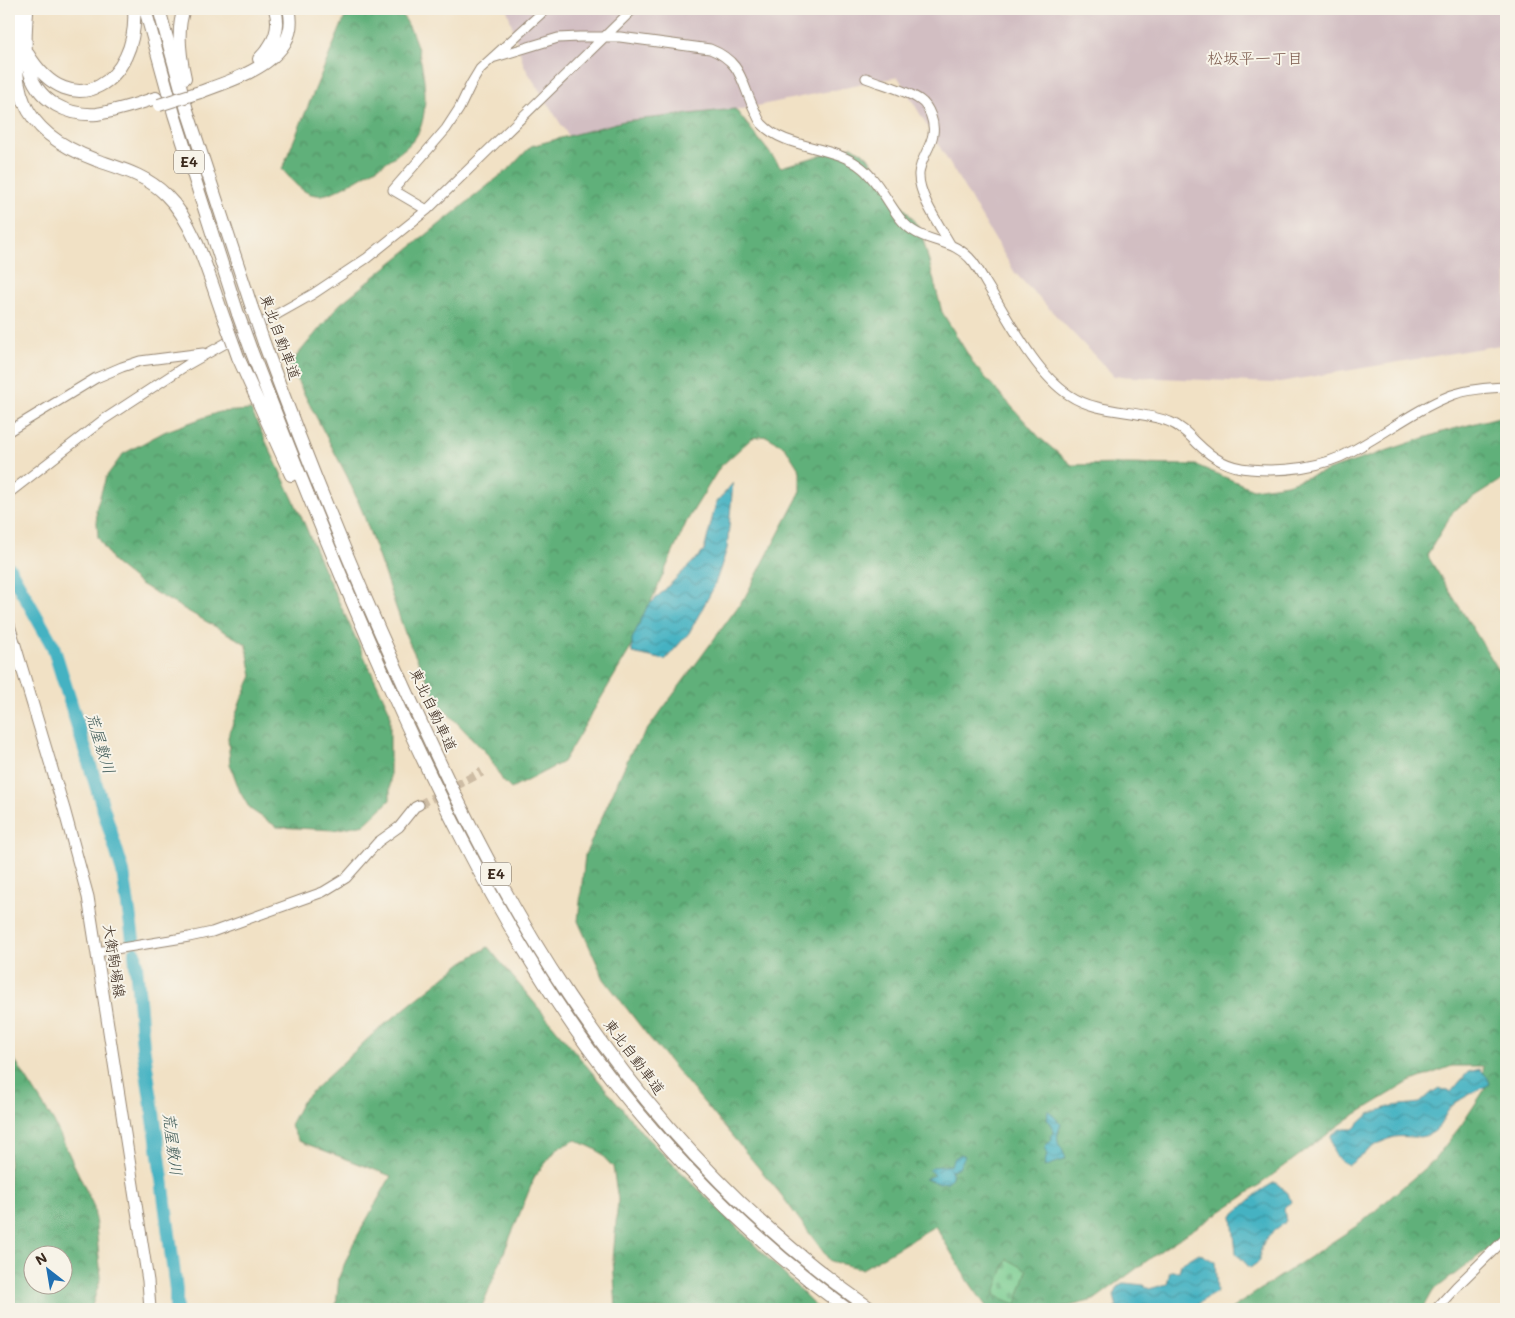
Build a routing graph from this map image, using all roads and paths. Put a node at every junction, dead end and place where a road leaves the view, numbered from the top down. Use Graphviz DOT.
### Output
graph roads {
  1 [pos="19,9"];
  2 [pos="27,9"];
  3 [pos="134,9"];
  4 [pos="145,9"];
  5 [pos="159,9"];
  6 [pos="184,9"];
  7 [pos="275,9"];
  8 [pos="289,9"];
  9 [pos="546,9"];
  10 [pos="633,9"];
  11 [pos="605,38"];
  12 [pos="25,50"];
  13 [pos="492,58"];
  14 [pos="16,66"];
  15 [pos="866,78"];
  16 [pos="199,88"];
  17 [pos="158,102"];
  18 [pos="427,210"];
  19 [pos="950,244"];
  20 [pos="232,248"];
  21 [pos="208,352"];
  22 [pos="1506,387"];
  23 [pos="9,431"];
  24 [pos="9,492"];
  25 [pos="345,588"];
  26 [pos="9,625"];
  27 [pos="419,805"];
  28 [pos="97,952"];
  29 [pos="1506,1238"];
  30 [pos="150,1309"];
  31 [pos="848,1309"];
  32 [pos="871,1309"];
  33 [pos="1436,1309"];
  1 -- 14 [label="highway"];
  2 -- 12 [label="highway"];
  3 -- 12 [label="highway"];
  4 -- 25 [label="highway, 東北自動車道 / E4, bridge"];
  5 -- 20 [label="highway, 東北自動車道 / E4"];
  6 -- 20 [label="highway"];
  7 -- 16 [label="highway"];
  8 -- 16 [label="highway"];
  9 -- 13 [label="street"];
  10 -- 11 [label="street"];
  11 -- 13 [label="street"];
  11 -- 18 [label="street"];
  11 -- 19 [label="street"];
  12 -- 17 [label="highway"];
  13 -- 18 [label="street"];
  14 -- 17 [label="highway"];
  14 -- 25 [label="highway, bridge"];
  15 -- 19 [label="street"];
  16 -- 17 [label="highway, bridge"];
  18 -- 21 [label="street"];
  19 -- 22 [label="street"];
  20 -- 32 [label="highway, 東北自動車道 / E4, bridge"];
  21 -- 23 [label="street"];
  21 -- 24 [label="street"];
  25 -- 31 [label="highway, 東北自動車道 / E4"];
  26 -- 28 [label="main road, 大衡駒場線"];
  27 -- 28 [label="street"];
  28 -- 30 [label="main road, 大衡駒場線"];
  29 -- 33 [label="street"];
}
